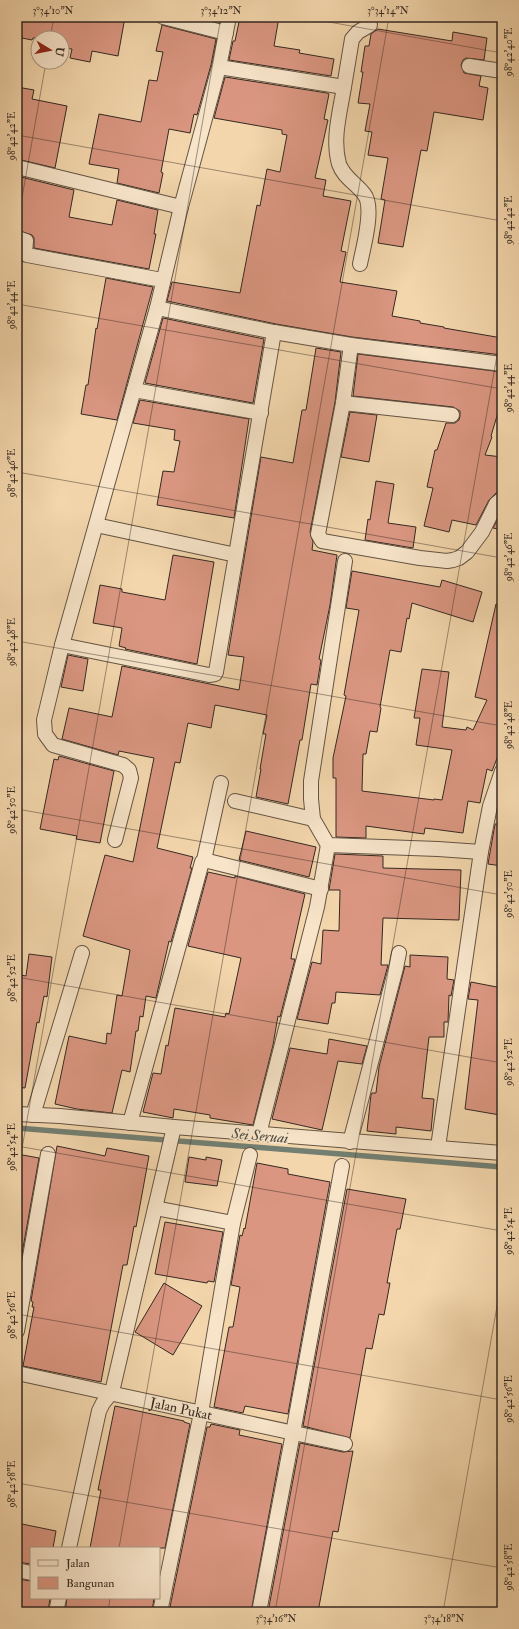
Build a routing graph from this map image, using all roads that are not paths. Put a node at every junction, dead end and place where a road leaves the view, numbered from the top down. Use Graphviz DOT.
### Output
graph roads {
  1 [pos="163,17"];
  2 [pos="229,17"];
  3 [pos="370,25"];
  4 [pos="226,33"];
  5 [pos="469,66"];
  6 [pos="219,67"];
  7 [pos="502,71"];
  8 [pos="344,87"];
  9 [pos="17,167"];
  10 [pos="181,207"];
  11 [pos="17,238"];
  12 [pos="360,264"];
  13 [pos="162,280"];
  14 [pos="156,308"];
  15 [pos="274,332"];
  16 [pos="351,344"];
  17 [pos="502,364"];
  18 [pos="134,390"];
  19 [pos="343,402"];
  20 [pos="260,413"];
  21 [pos="452,415"];
  22 [pos="502,499"];
  23 [pos="96,525"];
  24 [pos="236,555"];
  25 [pos="346,561"];
  26 [pos="62,645"];
  27 [pos="502,771"];
  28 [pos="221,783"];
  29 [pos="235,801"];
  30 [pos="313,819"];
  31 [pos="115,840"];
  32 [pos="328,845"];
  33 [pos="481,852"];
  34 [pos="204,860"];
  35 [pos="321,889"];
  36 [pos="82,953"];
  37 [pos="399,953"];
  38 [pos="17,1114"];
  39 [pos="33,1115"];
  40 [pos="130,1123"];
  41 [pos="259,1134"];
  42 [pos="171,1137"];
  43 [pos="350,1142"];
  44 [pos="438,1147"];
  45 [pos="502,1153"];
  46 [pos="48,1154"];
  47 [pos="250,1154"];
  48 [pos="342,1166"];
  49 [pos="156,1208"];
  50 [pos="233,1223"];
  51 [pos="17,1331"];
  52 [pos="17,1373"];
  53 [pos="112,1392"];
  54 [pos="201,1413"];
  55 [pos="293,1433"];
  56 [pos="345,1444"];
  57 [pos="69,1547"];
  58 [pos="17,1570"];
  59 [pos="30,1573"];
  60 [pos="59,1599"];
  61 [pos="56,1612"];
  62 [pos="160,1612"];
  63 [pos="259,1612"];
  1 -- 4 [label="street"];
  2 -- 4 [label="street"];
  3 -- 8 [label="street"];
  4 -- 6 [label="street"];
  5 -- 7 [label="street"];
  6 -- 8 [label="street"];
  6 -- 10 [label="street"];
  8 -- 12 [label="street"];
  9 -- 10 [label="street"];
  10 -- 13 [label="street"];
  11 -- 13 [label="street"];
  13 -- 14 [label="street"];
  14 -- 15 [label="street"];
  14 -- 18 [label="street"];
  15 -- 16 [label="street"];
  15 -- 20 [label="street"];
  16 -- 17 [label="street"];
  16 -- 19 [label="street"];
  18 -- 20 [label="street"];
  18 -- 23 [label="street"];
  19 -- 21 [label="street"];
  19 -- 22 [label="street"];
  20 -- 24 [label="street"];
  23 -- 24 [label="street"];
  23 -- 26 [label="street"];
  24 -- 26 [label="street"];
  25 -- 30 [label="street"];
  26 -- 31 [label="street"];
  27 -- 33 [label="street"];
  28 -- 34 [label="street"];
  29 -- 30 [label="street"];
  30 -- 32 [label="street"];
  32 -- 33 [label="street"];
  32 -- 35 [label="street"];
  33 -- 44 [label="street"];
  34 -- 35 [label="street"];
  34 -- 40 [label="street"];
  35 -- 41 [label="street"];
  36 -- 39 [label="street"];
  37 -- 43 [label="street"];
  38 -- 39 [label="street"];
  39 -- 40 [label="street"];
  40 -- 42 [label="street"];
  41 -- 42 [label="street"];
  41 -- 43 [label="street"];
  42 -- 49 [label="street"];
  43 -- 44 [label="street"];
  44 -- 45 [label="street"];
  46 -- 51 [label="street"];
  47 -- 50 [label="street"];
  48 -- 55 [label="street"];
  49 -- 50 [label="street"];
  49 -- 53 [label="street"];
  50 -- 54 [label="street"];
  52 -- 53 [label="street, Jalan Pukat"];
  53 -- 54 [label="street, Jalan Pukat"];
  53 -- 57 [label="street"];
  54 -- 55 [label="street, Jalan Pukat"];
  54 -- 62 [label="street"];
  55 -- 56 [label="street, Jalan Pukat"];
  55 -- 63 [label="street"];
  58 -- 59 [label="street"];
  60 -- 61 [label="street"];
}
